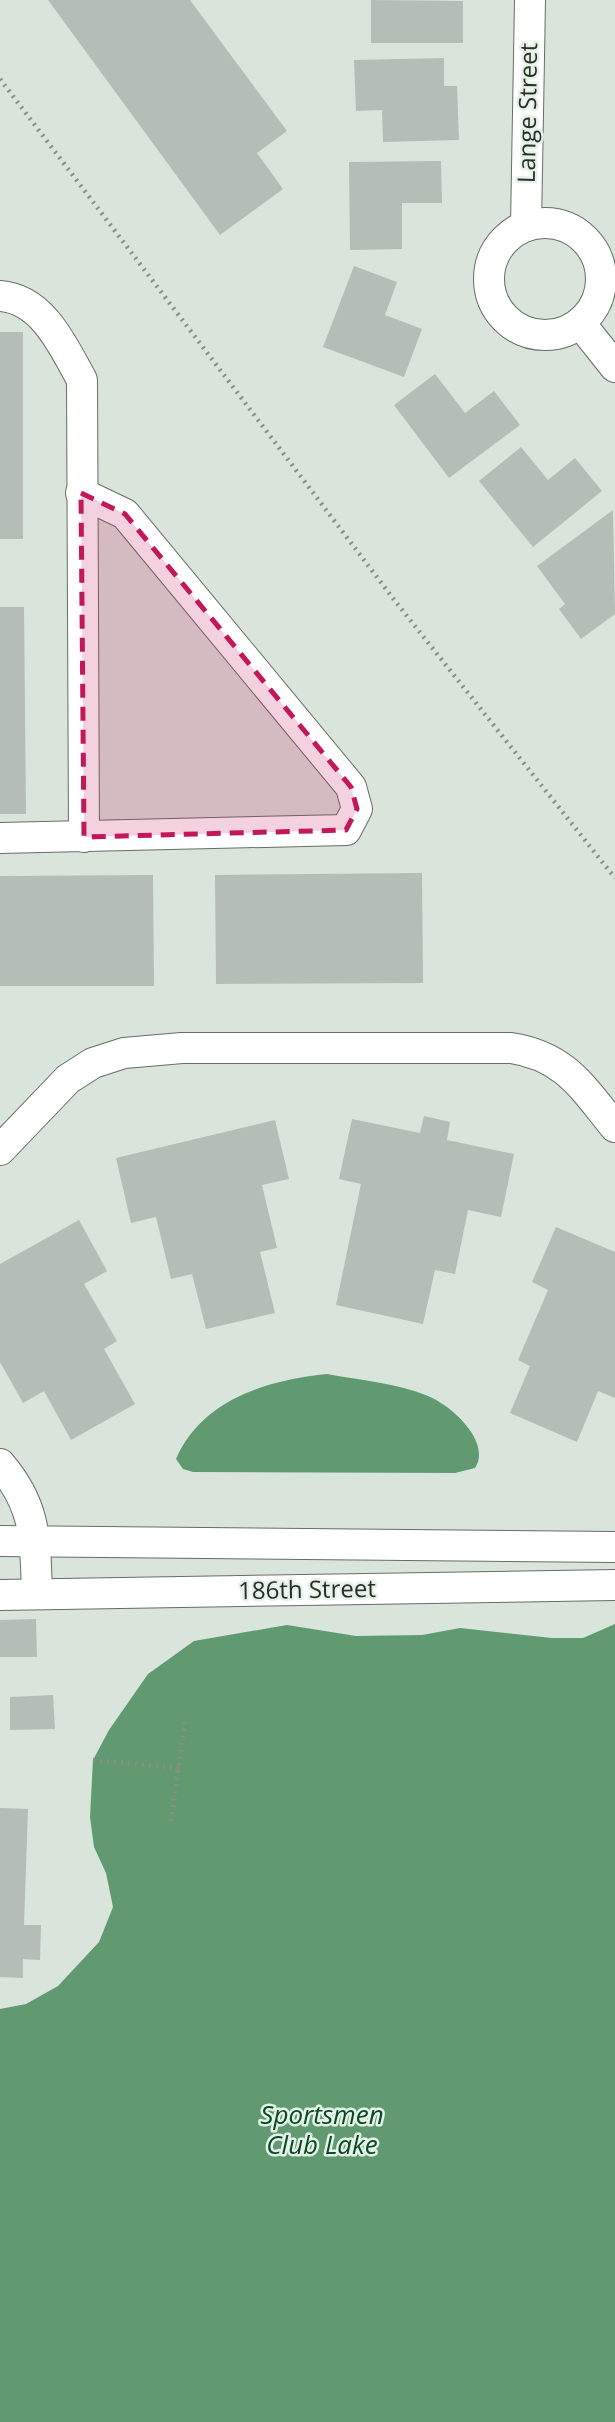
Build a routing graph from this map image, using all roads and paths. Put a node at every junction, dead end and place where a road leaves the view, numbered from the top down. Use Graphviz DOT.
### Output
graph roads {
  1 [pos="530,0"];
  2 [pos="0,79"];
  3 [pos="526,226"];
  4 [pos="0,296"];
  5 [pos="580,323"];
  6 [pos="615,367"];
  7 [pos="81,493"];
  8 [pos="84,837"];
  9 [pos="0,838"];
  10 [pos="615,878"];
  11 [pos="615,1127"];
  12 [pos="0,1150"];
  13 [pos="0,1464"];
  14 [pos="0,1541"];
  15 [pos="35,1542"];
  16 [pos="615,1547"];
  17 [pos="615,1585"];
  18 [pos="37,1594"];
  19 [pos="0,1595"];
  20 [pos="185,1720"];
  21 [pos="93,1760"];
  22 [pos="178,1768"];
  23 [pos="172,1821"];
  1 -- 3 [label="street, Lange Street"];
  2 -- 10 [label="path"];
  3 -- 5 [label="street"];
  3 -- 5 [label="street"];
  4 -- 7 [label="street"];
  5 -- 6 [label="street"];
  7 -- 8 [label="street"];
  7 -- 8 [label="street"];
  8 -- 9 [label="street"];
  11 -- 12 [label="street"];
  13 -- 15 [label="street"];
  14 -- 15 [label="street, 186th Street"];
  15 -- 16 [label="street, 186th Street"];
  15 -- 18 [label="street"];
  17 -- 18 [label="street, 186th Street"];
  18 -- 19 [label="street, 186th Street"];
  20 -- 22 [label="path"];
  21 -- 22 [label="path"];
  22 -- 23 [label="path"];
}
